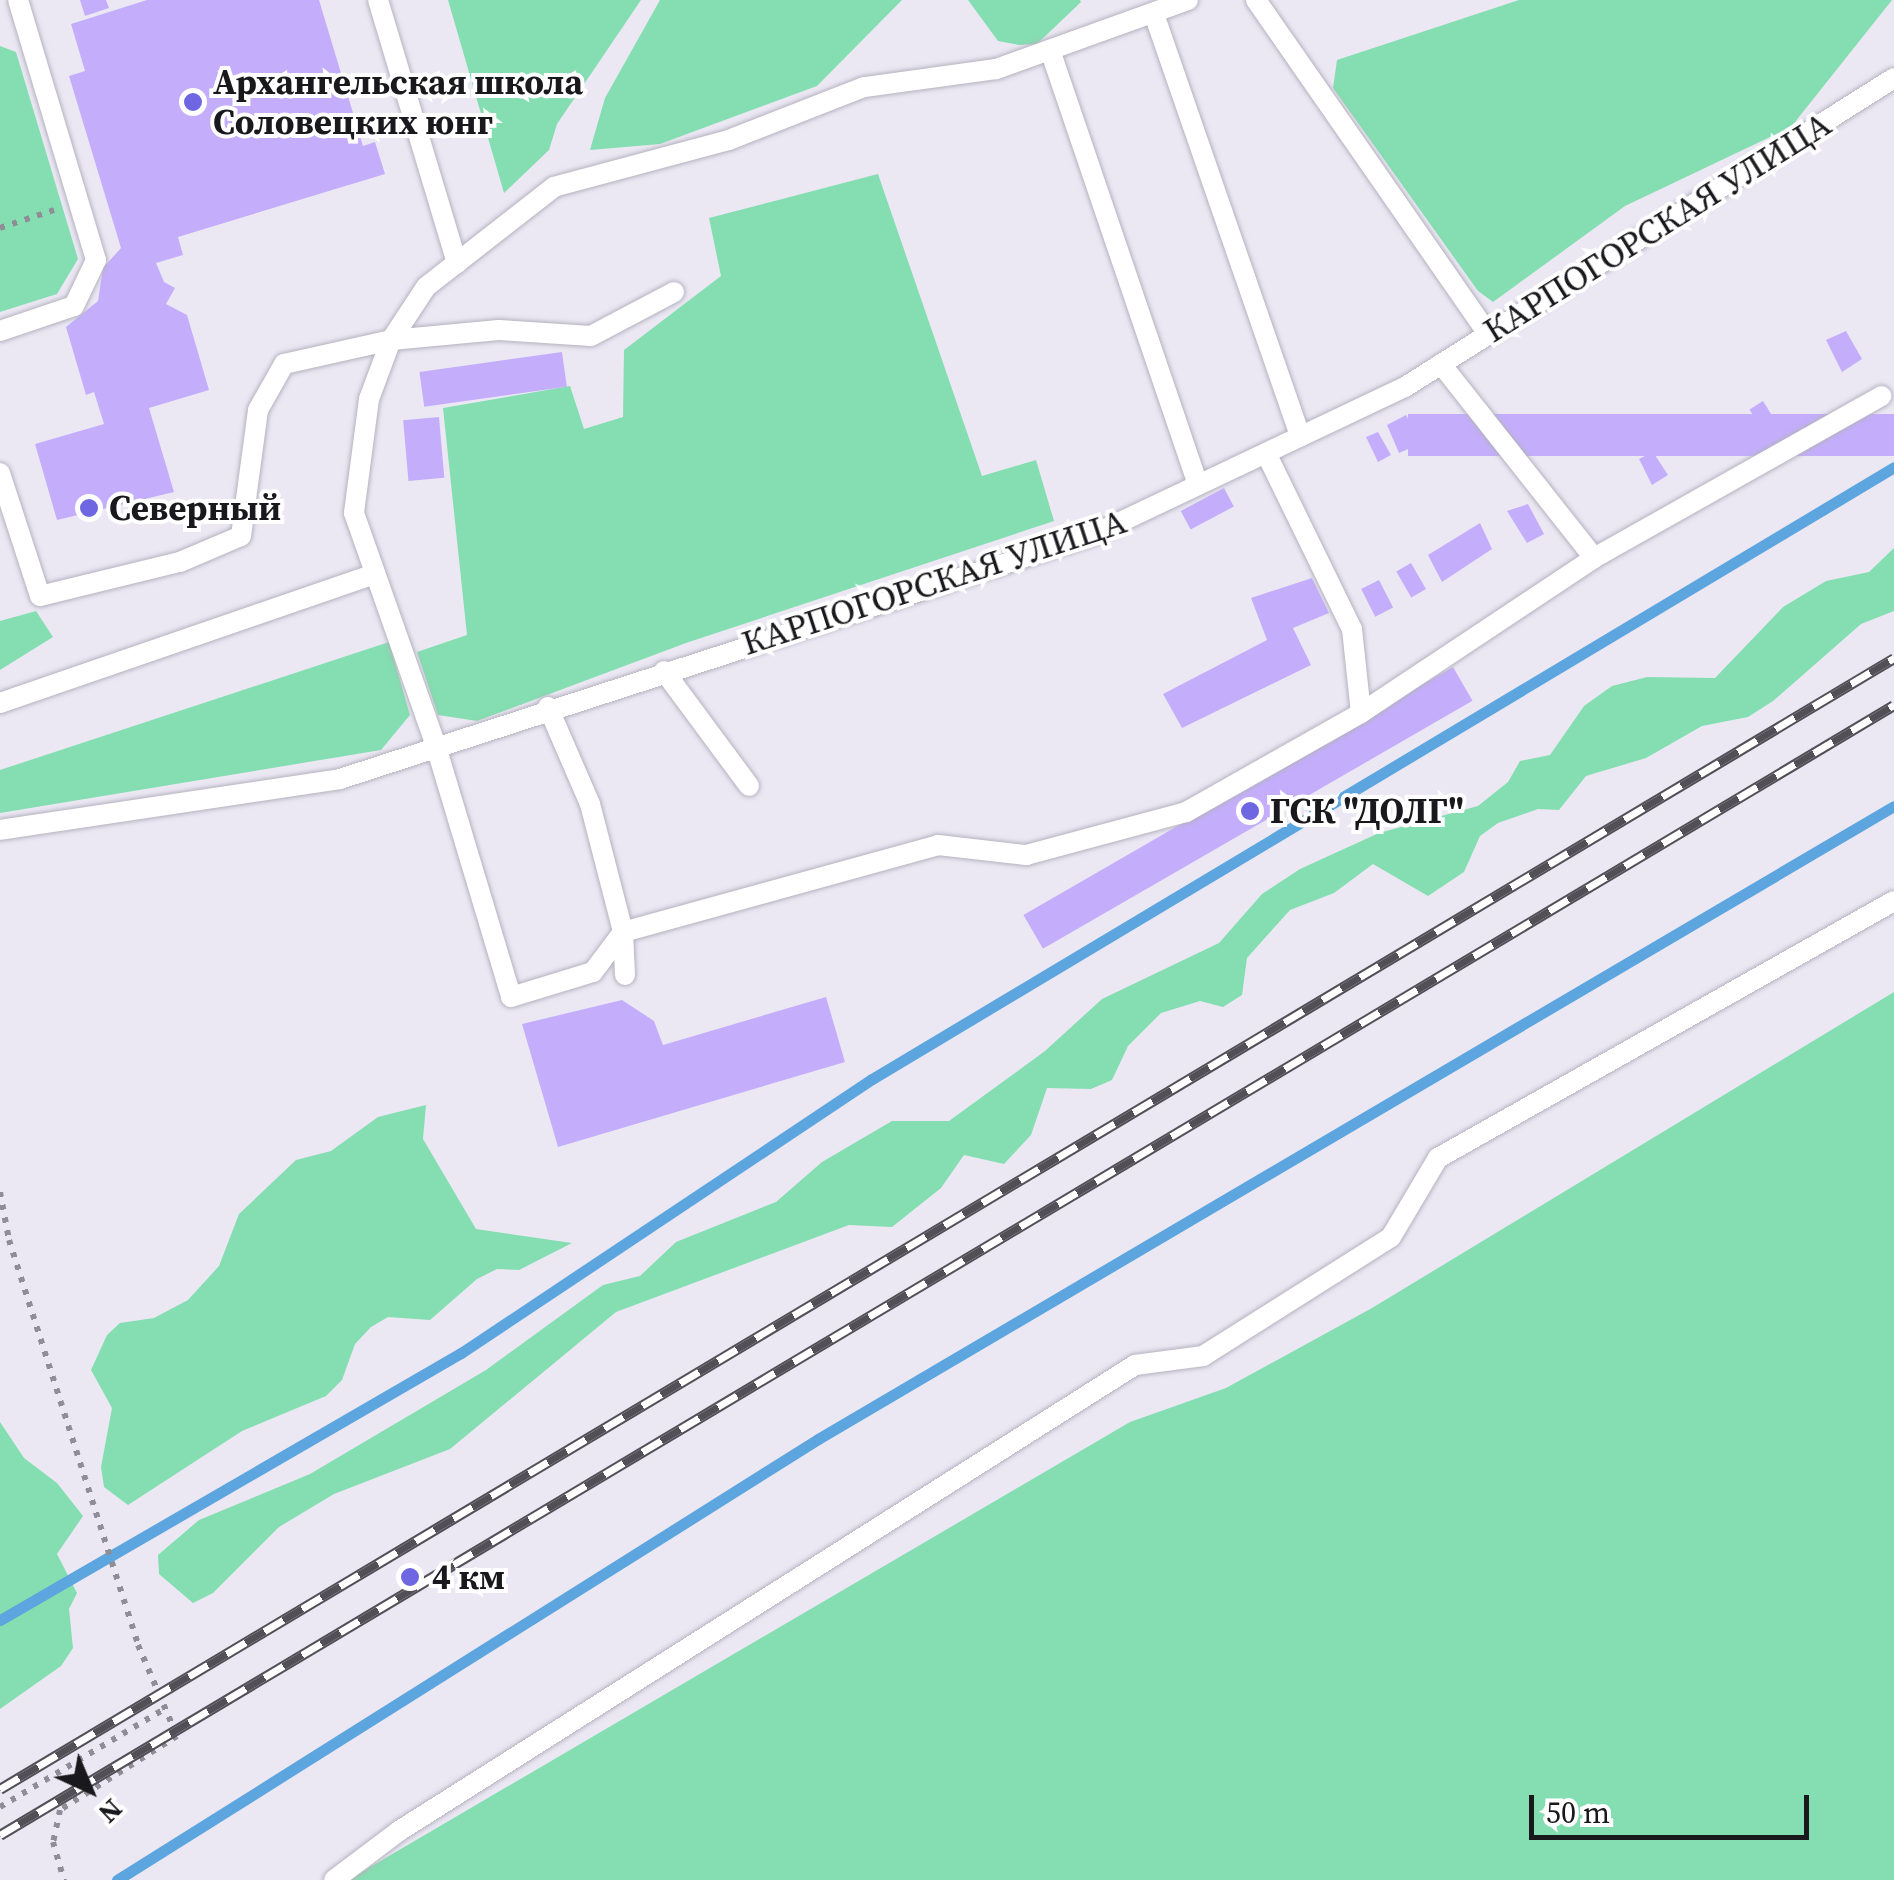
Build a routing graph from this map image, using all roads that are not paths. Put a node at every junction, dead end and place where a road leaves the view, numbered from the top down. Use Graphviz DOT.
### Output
graph roads {
  1 [pos="18,0"];
  2 [pos="378,0"];
  3 [pos="1188,0"];
  4 [pos="1256,0"];
  5 [pos="1154,14"];
  6 [pos="1050,50"];
  7 [pos="1894,78"];
  8 [pos="457,263"];
  9 [pos="674,292"];
  10 [pos="0,331"];
  11 [pos="1488,334"];
  12 [pos="390,340"];
  13 [pos="1440,364"];
  14 [pos="1882,396"];
  15 [pos="1300,436"];
  16 [pos="1266,453"];
  17 [pos="0,473"];
  18 [pos="1198,485"];
  19 [pos="1594,558"];
  20 [pos="376,574"];
  21 [pos="664,670"];
  22 [pos="0,703"];
  23 [pos="548,707"];
  24 [pos="1361,714"];
  25 [pos="435,743"];
  26 [pos="748,786"];
  27 [pos="0,830"];
  28 [pos="1894,901"];
  29 [pos="623,932"];
  30 [pos="625,975"];
  31 [pos="334,1880"];
  1 -- 10 [label="lane"];
  2 -- 8 [label="lane"];
  3 -- 5 [label="lane"];
  4 -- 11 [label="lane"];
  5 -- 6 [label="lane"];
  5 -- 15 [label="lane"];
  6 -- 8 [label="lane"];
  6 -- 18 [label="lane"];
  7 -- 11 [label="lane, КАРПОГОРСКАЯ УЛИЦА"];
  8 -- 12 [label="lane"];
  9 -- 12 [label="lane"];
  11 -- 13 [label="lane, КАРПОГОРСКАЯ УЛИЦА"];
  12 -- 17 [label="lane"];
  12 -- 20 [label="lane"];
  13 -- 15 [label="lane, КАРПОГОРСКАЯ УЛИЦА"];
  13 -- 19 [label="lane"];
  14 -- 19 [label="lane"];
  15 -- 16 [label="lane, КАРПОГОРСКАЯ УЛИЦА"];
  16 -- 18 [label="lane, КАРПОГОРСКАЯ УЛИЦА"];
  16 -- 24 [label="lane"];
  18 -- 21 [label="lane, КАРПОГОРСКАЯ УЛИЦА"];
  19 -- 24 [label="lane"];
  20 -- 22 [label="lane"];
  20 -- 25 [label="lane"];
  21 -- 23 [label="lane, КАРПОГОРСКАЯ УЛИЦА"];
  21 -- 26 [label="lane"];
  23 -- 25 [label="lane, КАРПОГОРСКАЯ УЛИЦА"];
  23 -- 29 [label="lane"];
  24 -- 29 [label="lane"];
  25 -- 27 [label="lane, КАРПОГОРСКАЯ УЛИЦА"];
  25 -- 29 [label="lane"];
  28 -- 31 [label="lane"];
  29 -- 30 [label="lane"];
}
